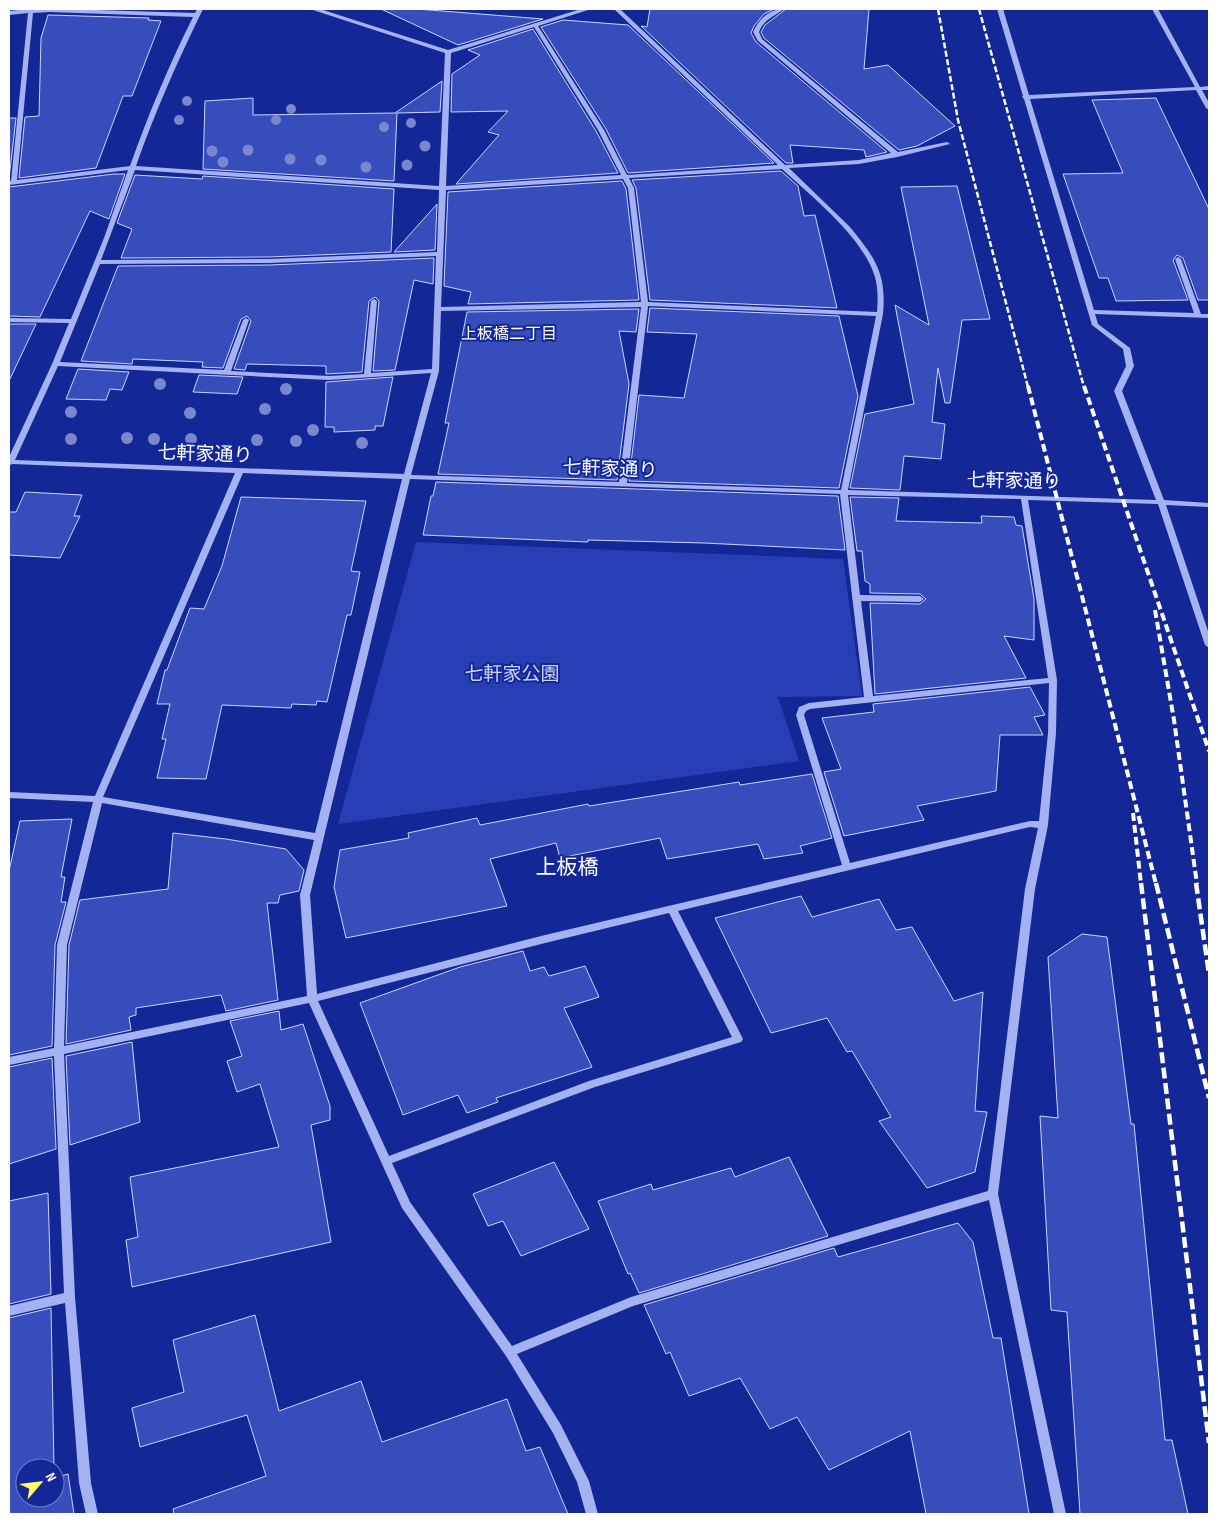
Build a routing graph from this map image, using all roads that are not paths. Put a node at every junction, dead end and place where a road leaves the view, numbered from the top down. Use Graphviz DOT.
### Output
graph roads {
  1 [pos="315,9"];
  2 [pos="586,9"];
  3 [pos="617,9"];
  4 [pos="781,9"];
  5 [pos="1000,9"];
  6 [pos="1156,9"];
  7 [pos="31,10"];
  8 [pos="198,12"];
  9 [pos="9,13"];
  10 [pos="535,25"];
  11 [pos="448,52"];
  12 [pos="1200,88"];
  13 [pos="1209,88"];
  14 [pos="1025,97"];
  15 [pos="1209,108"];
  16 [pos="947,144"];
  17 [pos="897,155"];
  18 [pos="785,167"];
  19 [pos="132,168"];
  20 [pos="626,177"];
  21 [pos="12,182"];
  22 [pos="442,188"];
  23 [pos="440,254"];
  24 [pos="1178,259"];
  25 [pos="98,262"];
  26 [pos="374,300"];
  27 [pos="646,304"];
  28 [pos="438,309"];
  29 [pos="1092,312"];
  30 [pos="880,314"];
  31 [pos="1198,316"];
  32 [pos="1209,316"];
  33 [pos="9,320"];
  34 [pos="246,320"];
  35 [pos="74,321"];
  36 [pos="56,364"];
  37 [pos="435,371"];
  38 [pos="227,373"];
  39 [pos="368,376"];
  40 [pos="9,463"];
  41 [pos="240,470"];
  42 [pos="408,476"];
  43 [pos="622,484"];
  44 [pos="844,492"];
  45 [pos="1024,497"];
  46 [pos="1162,502"];
  47 [pos="1209,505"];
  48 [pos="857,598"];
  49 [pos="920,599"];
  50 [pos="1209,645"];
  51 [pos="1054,680"];
  52 [pos="868,700"];
  53 [pos="9,795"];
  54 [pos="98,799"];
  55 [pos="1044,825"];
  56 [pos="318,837"];
  57 [pos="846,868"];
  58 [pos="672,908"];
  59 [pos="312,999"];
  60 [pos="59,1052"];
  61 [pos="9,1061"];
  62 [pos="386,1161"];
  63 [pos="993,1194"];
  64 [pos="70,1297"];
  65 [pos="9,1311"];
  66 [pos="510,1352"];
  67 [pos="92,1514"];
  68 [pos="592,1514"];
  69 [pos="1060,1514"];
  1 -- 11 [label="street"];
  2 -- 10 [label="street"];
  3 -- 18 [label="street"];
  4 -- 17 [label="street"];
  5 -- 14 [label="street"];
  6 -- 12 [label="street"];
  7 -- 8 [label="street"];
  7 -- 9 [label="street"];
  7 -- 21 [label="street"];
  8 -- 19 [label="street"];
  10 -- 11 [label="street"];
  10 -- 20 [label="street"];
  11 -- 22 [label="street"];
  12 -- 13 [label="street"];
  12 -- 14 [label="street"];
  12 -- 15 [label="street"];
  14 -- 29 [label="street"];
  16 -- 17 [label="street"];
  17 -- 18 [label="street"];
  18 -- 20 [label="street"];
  18 -- 30 [label="street"];
  19 -- 21 [label="street"];
  19 -- 22 [label="street"];
  19 -- 25 [label="street"];
  20 -- 22 [label="street"];
  20 -- 27 [label="street"];
  22 -- 23 [label="street"];
  23 -- 25 [label="street"];
  23 -- 28 [label="street"];
  24 -- 31 [label="street"];
  25 -- 35 [label="street"];
  26 -- 39 [label="street"];
  27 -- 28 [label="street"];
  27 -- 30 [label="street"];
  27 -- 43 [label="street"];
  28 -- 37 [label="street"];
  29 -- 31 [label="street"];
  29 -- 46 [label="street"];
  30 -- 44 [label="street"];
  31 -- 32 [label="street"];
  33 -- 35 [label="street"];
  34 -- 38 [label="street"];
  35 -- 36 [label="street"];
  36 -- 38 [label="street"];
  36 -- 40 [label="street"];
  37 -- 39 [label="street"];
  37 -- 42 [label="street"];
  38 -- 39 [label="street"];
  40 -- 41 [label="street, 七軒家通り"];
  41 -- 42 [label="street, 七軒家通り"];
  41 -- 54 [label="street"];
  42 -- 43 [label="street, 七軒家通り"];
  42 -- 56 [label="street"];
  43 -- 44 [label="street, 七軒家通り"];
  44 -- 45 [label="street, 七軒家通り"];
  44 -- 48 [label="street"];
  45 -- 46 [label="street, 七軒家通り"];
  45 -- 51 [label="street"];
  46 -- 47 [label="street, 七軒家通り"];
  46 -- 50 [label="street"];
  48 -- 49 [label="street"];
  48 -- 52 [label="street"];
  51 -- 52 [label="street"];
  51 -- 55 [label="street"];
  52 -- 57 [label="street"];
  53 -- 54 [label="street"];
  54 -- 56 [label="street"];
  54 -- 60 [label="street"];
  55 -- 57 [label="street"];
  55 -- 63 [label="street"];
  56 -- 59 [label="street"];
  57 -- 58 [label="street"];
  58 -- 59 [label="street"];
  58 -- 62 [label="street"];
  59 -- 60 [label="street"];
  59 -- 62 [label="street"];
  60 -- 61 [label="street"];
  60 -- 64 [label="street"];
  62 -- 66 [label="street"];
  63 -- 66 [label="street"];
  63 -- 69 [label="street"];
  64 -- 65 [label="street"];
  64 -- 67 [label="street"];
  66 -- 68 [label="street"];
}
